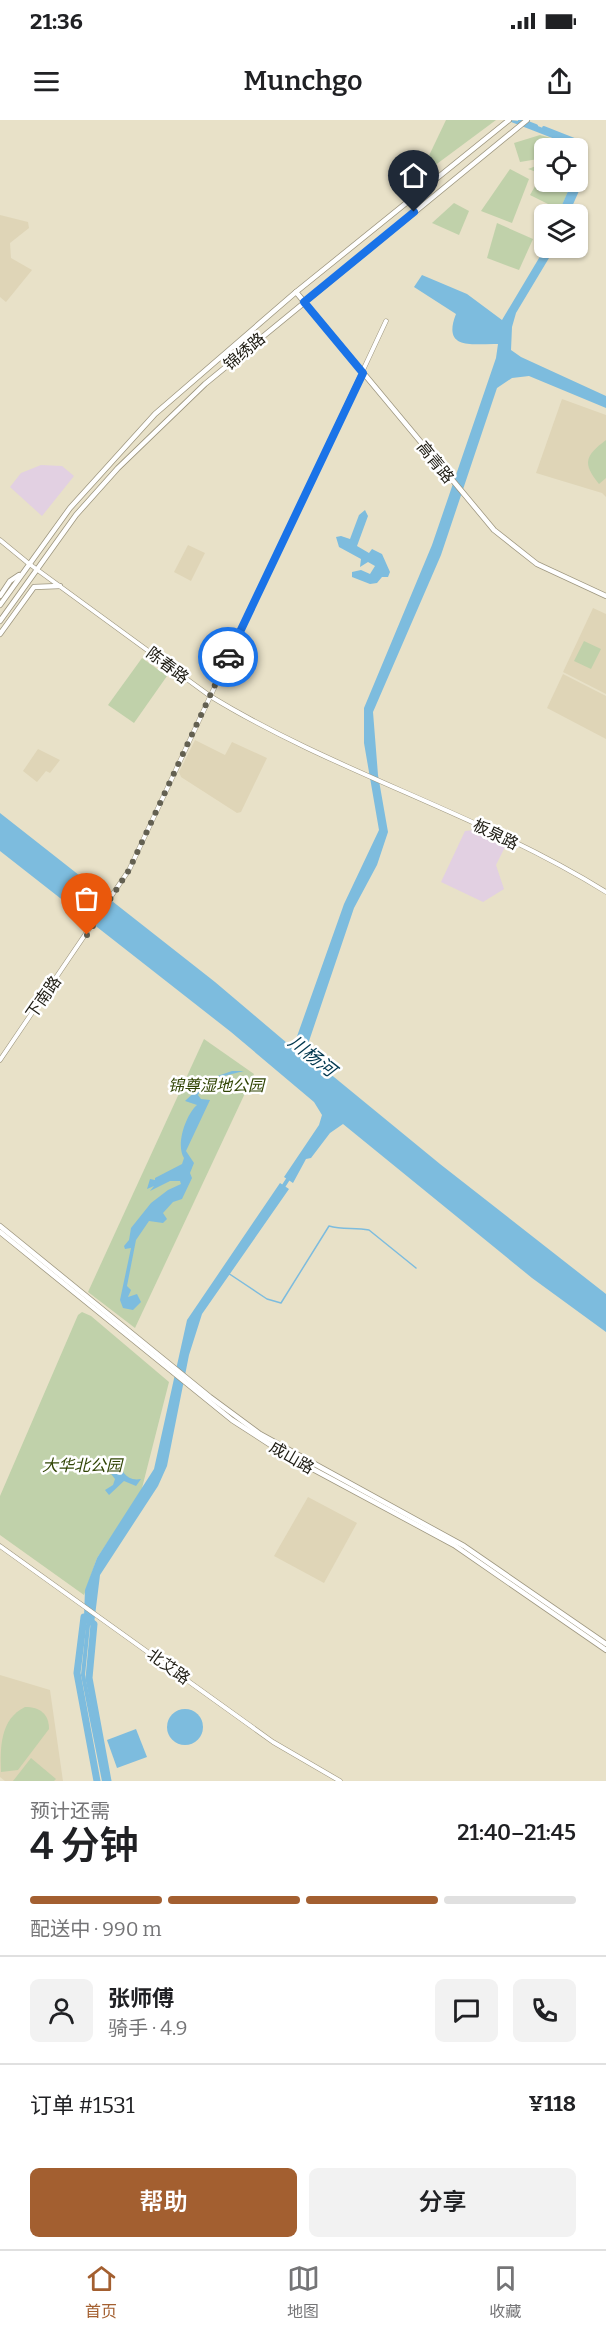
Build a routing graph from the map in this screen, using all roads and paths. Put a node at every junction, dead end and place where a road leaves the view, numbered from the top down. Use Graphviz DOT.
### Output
graph roads {
  1 [pos="509,120"];
  2 [pos="527,120"];
  3 [pos="296,292"];
  4 [pos="304,302"];
  5 [pos="386,321"];
  6 [pos="363,373"];
  7 [pos="0,540"];
  8 [pos="28,563"];
  9 [pos="36,569"];
  10 [pos="21,574"];
  11 [pos="60,586"];
  12 [pos="0,596"];
  13 [pos="606,596"];
  14 [pos="0,605"];
  15 [pos="0,621"];
  16 [pos="0,634"];
  17 [pos="210,696"];
  18 [pos="382,783"];
  19 [pos="606,892"];
  20 [pos="0,1060"];
  21 [pos="0,1226"];
  22 [pos="0,1232"];
  23 [pos="172,1370"];
  24 [pos="0,1546"];
  25 [pos="606,1647"];
  26 [pos="340,1781"];
  1 -- 3 [label="main road, 锦绣路"];
  2 -- 4 [label="main road, 锦绣路"];
  3 -- 4 [label="main road, 高青路"];
  3 -- 8 [label="main road, 锦绣路"];
  4 -- 6 [label="main road, 高青路"];
  4 -- 9 [label="main road, 锦绣路"];
  5 -- 6 [label="street, 下南路"];
  6 -- 13 [label="main road, 高青路"];
  6 -- 17 [label="street, 下南路"];
  7 -- 8 [label="street, 陈春路"];
  8 -- 9 [label="street, 陈春路"];
  8 -- 10 [label="main road, 锦绣路"];
  9 -- 11 [label="street, 陈春路"];
  9 -- 15 [label="main road, 锦绣路"];
  10 -- 12 [label="main road, 锦绣路"];
  10 -- 14 [label="main road, 锦绣路"];
  11 -- 16 [label="main road"];
  11 -- 17 [label="street, 陈春路"];
  17 -- 18 [label="street, 陈春路"];
  17 -- 20 [label="street, 下南路"];
  18 -- 19 [label="street, 板泉路"];
  21 -- 23 [label="main road, 成山路"];
  22 -- 23 [label="main road, 成山路"];
  23 -- 25 [label="main road, 成山路"];
  24 -- 26 [label="street, 北艾路"];
}
